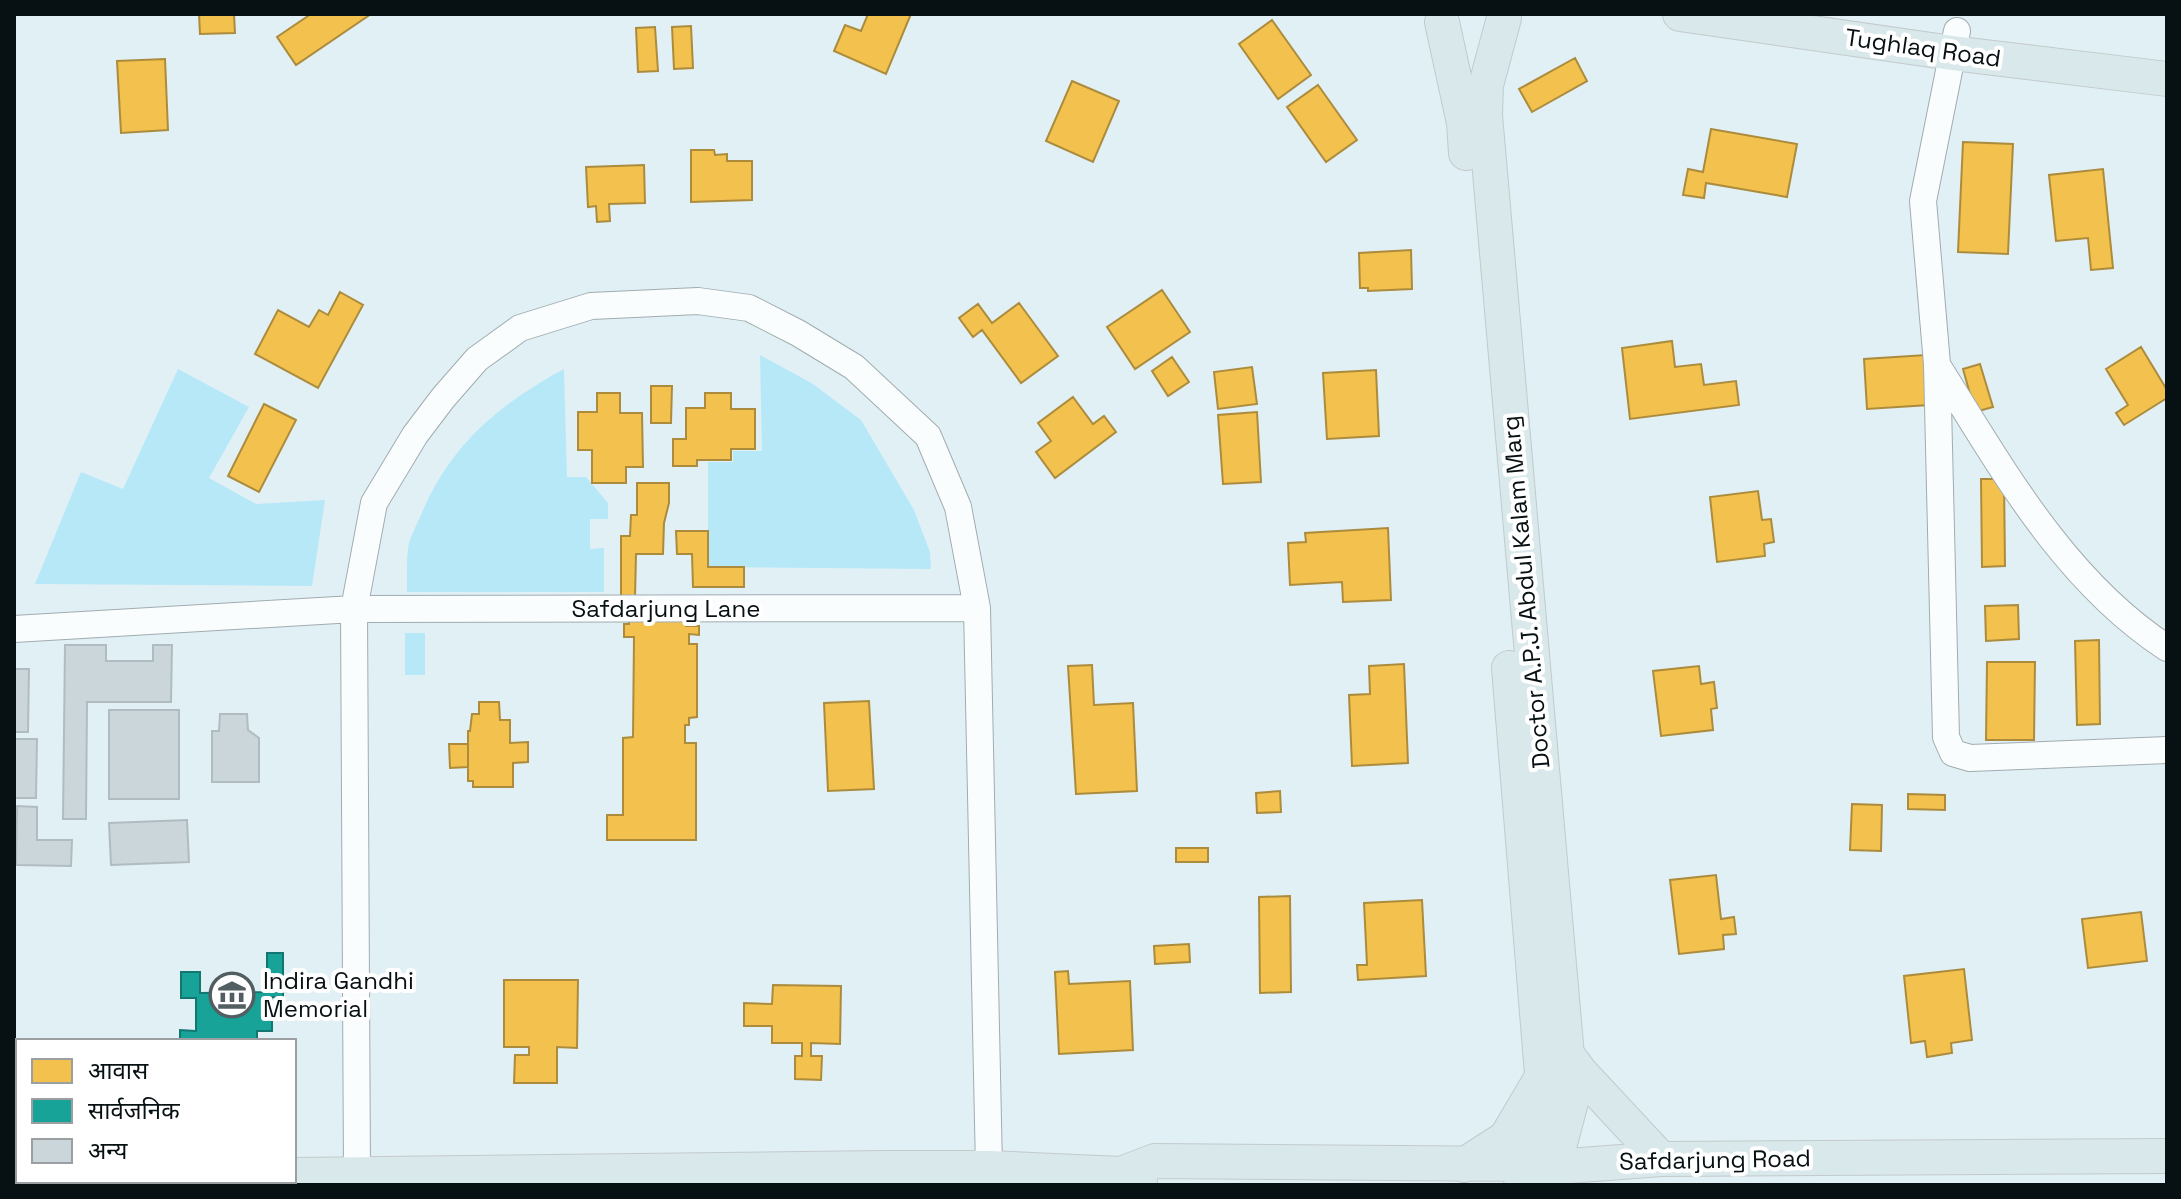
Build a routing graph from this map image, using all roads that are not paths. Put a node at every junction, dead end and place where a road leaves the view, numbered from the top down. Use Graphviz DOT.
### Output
graph roads {
  1 [pos="1680,14"];
  2 [pos="1824,14"];
  3 [pos="1506,16"];
  4 [pos="1437,18"];
  5 [pos="1955,42"];
  6 [pos="2167,60"];
  7 [pos="2167,79"];
  8 [pos="1937,364"];
  9 [pos="977,608"];
  10 [pos="354,609"];
  11 [pos="14,629"];
  12 [pos="2167,648"];
  13 [pos="2167,750"];
  14 [pos="1550,1006"];
  15 [pos="1554,1064"];
  16 [pos="2167,1156"];
  17 [pos="1661,1159"];
  18 [pos="1464,1165"];
  19 [pos="989,1168"];
  20 [pos="357,1173"];
  21 [pos="296,1175"];
  22 [pos="1539,1175"];
  23 [pos="1133,1180"];
  1 -- 5 [label="main road, Tughlaq Road"];
  2 -- 5 [label="main road, Tughlaq Road"];
  3 -- 4 [label="main road"];
  3 -- 14 [label="main road, Doctor A.P.J. Abdul Kalam Marg"];
  4 -- 14 [label="main road, Doctor A.P.J. Abdul Kalam Marg"];
  5 -- 6 [label="main road, Tughlaq Road"];
  5 -- 7 [label="main road, Tughlaq Road"];
  5 -- 8 [label="street"];
  8 -- 12 [label="street"];
  8 -- 13 [label="street"];
  9 -- 10 [label="street, Safdarjung Lane"];
  9 -- 10 [label="street"];
  9 -- 19 [label="street"];
  10 -- 11 [label="street, Safdarjung Lane"];
  10 -- 20 [label="street"];
  14 -- 15 [label="main road, Doctor A.P.J. Abdul Kalam Marg"];
  15 -- 17 [label="main road"];
  15 -- 18 [label="main road"];
  15 -- 22 [label="main road, Doctor A.P.J. Abdul Kalam Marg"];
  16 -- 17 [label="main road, Safdarjung Road"];
  17 -- 22 [label="main road, Safdarjung Road"];
  18 -- 22 [label="main road, Safdarjung Road"];
  18 -- 23 [label="main road, Safdarjung Road"];
  19 -- 20 [label="main road, Safdarjung Road"];
  19 -- 23 [label="main road, Safdarjung Road"];
  20 -- 21 [label="main road, Safdarjung Road"];
}
